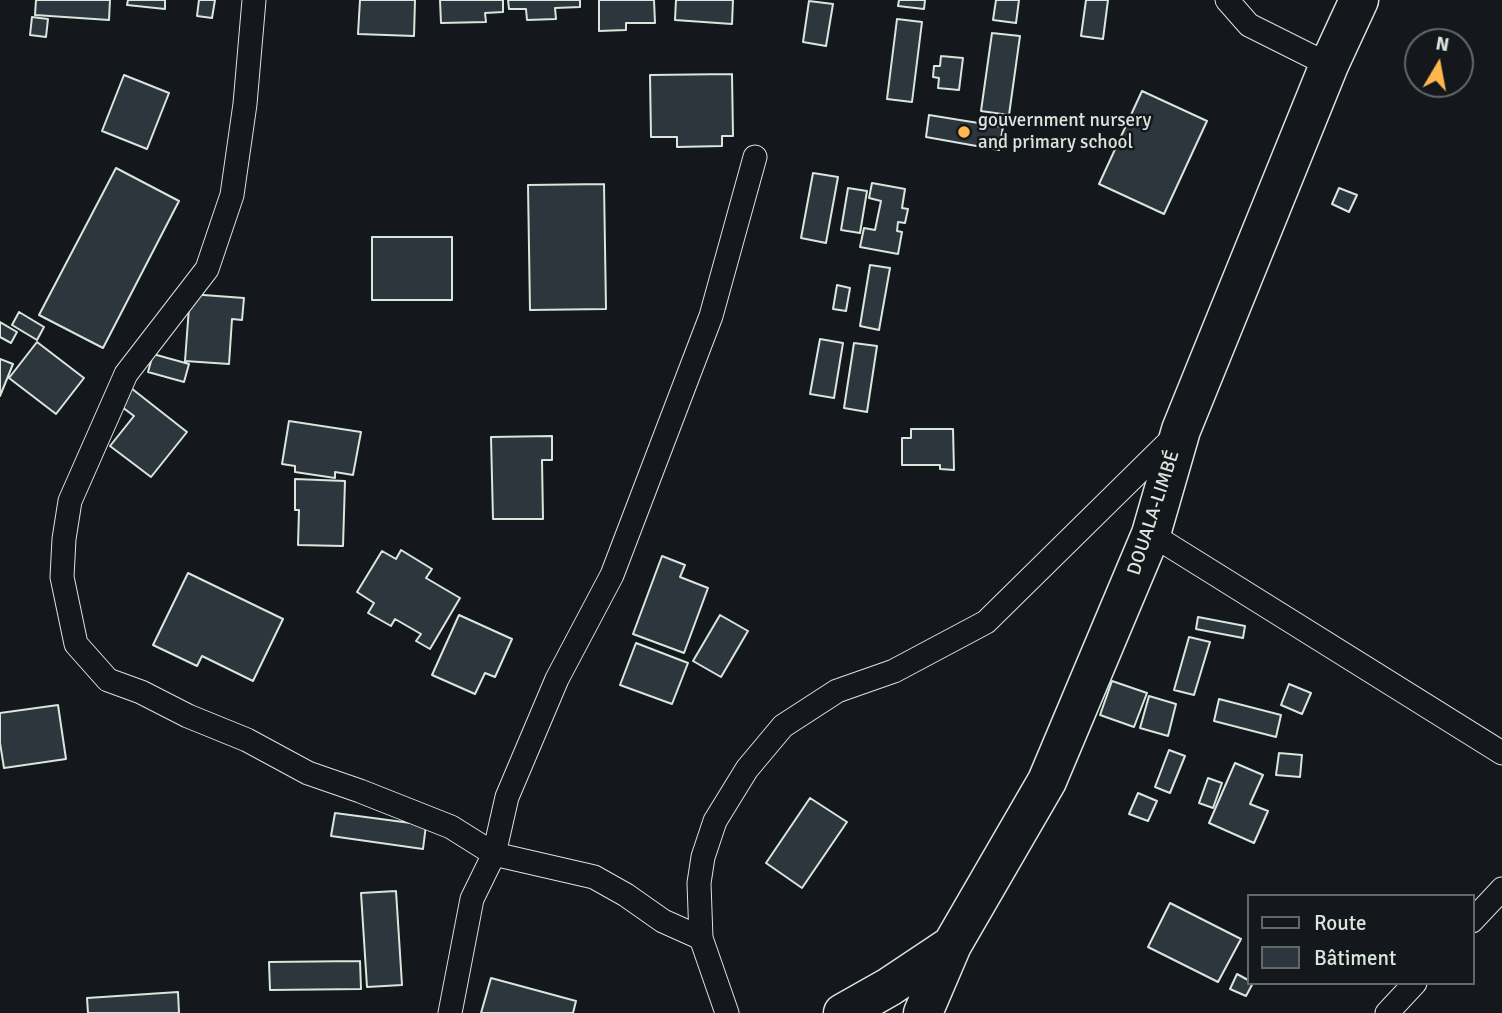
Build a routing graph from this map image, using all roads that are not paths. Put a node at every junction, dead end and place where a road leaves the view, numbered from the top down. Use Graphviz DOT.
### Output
graph roads {
  1 [pos="254,0"];
  2 [pos="1227,0"];
  3 [pos="1359,0"];
  4 [pos="1329,65"];
  5 [pos="755,157"];
  6 [pos="1181,430"];
  7 [pos="1151,534"];
  8 [pos="1502,753"];
  9 [pos="494,854"];
  10 [pos="1502,888"];
  11 [pos="1474,919"];
  12 [pos="701,938"];
  13 [pos="952,945"];
  14 [pos="1413,985"];
  15 [pos="450,1013"];
  16 [pos="727,1013"];
  17 [pos="843,1013"];
  18 [pos="923,1013"];
  19 [pos="1387,1013"];
  1 -- 9 [label="street"];
  2 -- 4 [label="street"];
  3 -- 4 [label="highway, DOUALA-LIMBÉ"];
  4 -- 6 [label="highway, DOUALA-LIMBÉ"];
  5 -- 9 [label="street"];
  6 -- 7 [label="highway, DOUALA-LIMBÉ"];
  6 -- 12 [label="street"];
  7 -- 8 [label="street"];
  7 -- 13 [label="highway, DOUALA-LIMBÉ"];
  9 -- 12 [label="street"];
  9 -- 15 [label="street"];
  10 -- 11 [label="street"];
  12 -- 16 [label="street"];
  13 -- 17 [label="highway"];
  13 -- 18 [label="highway, DOUALA-LIMBÉ"];
  14 -- 19 [label="street"];
}
